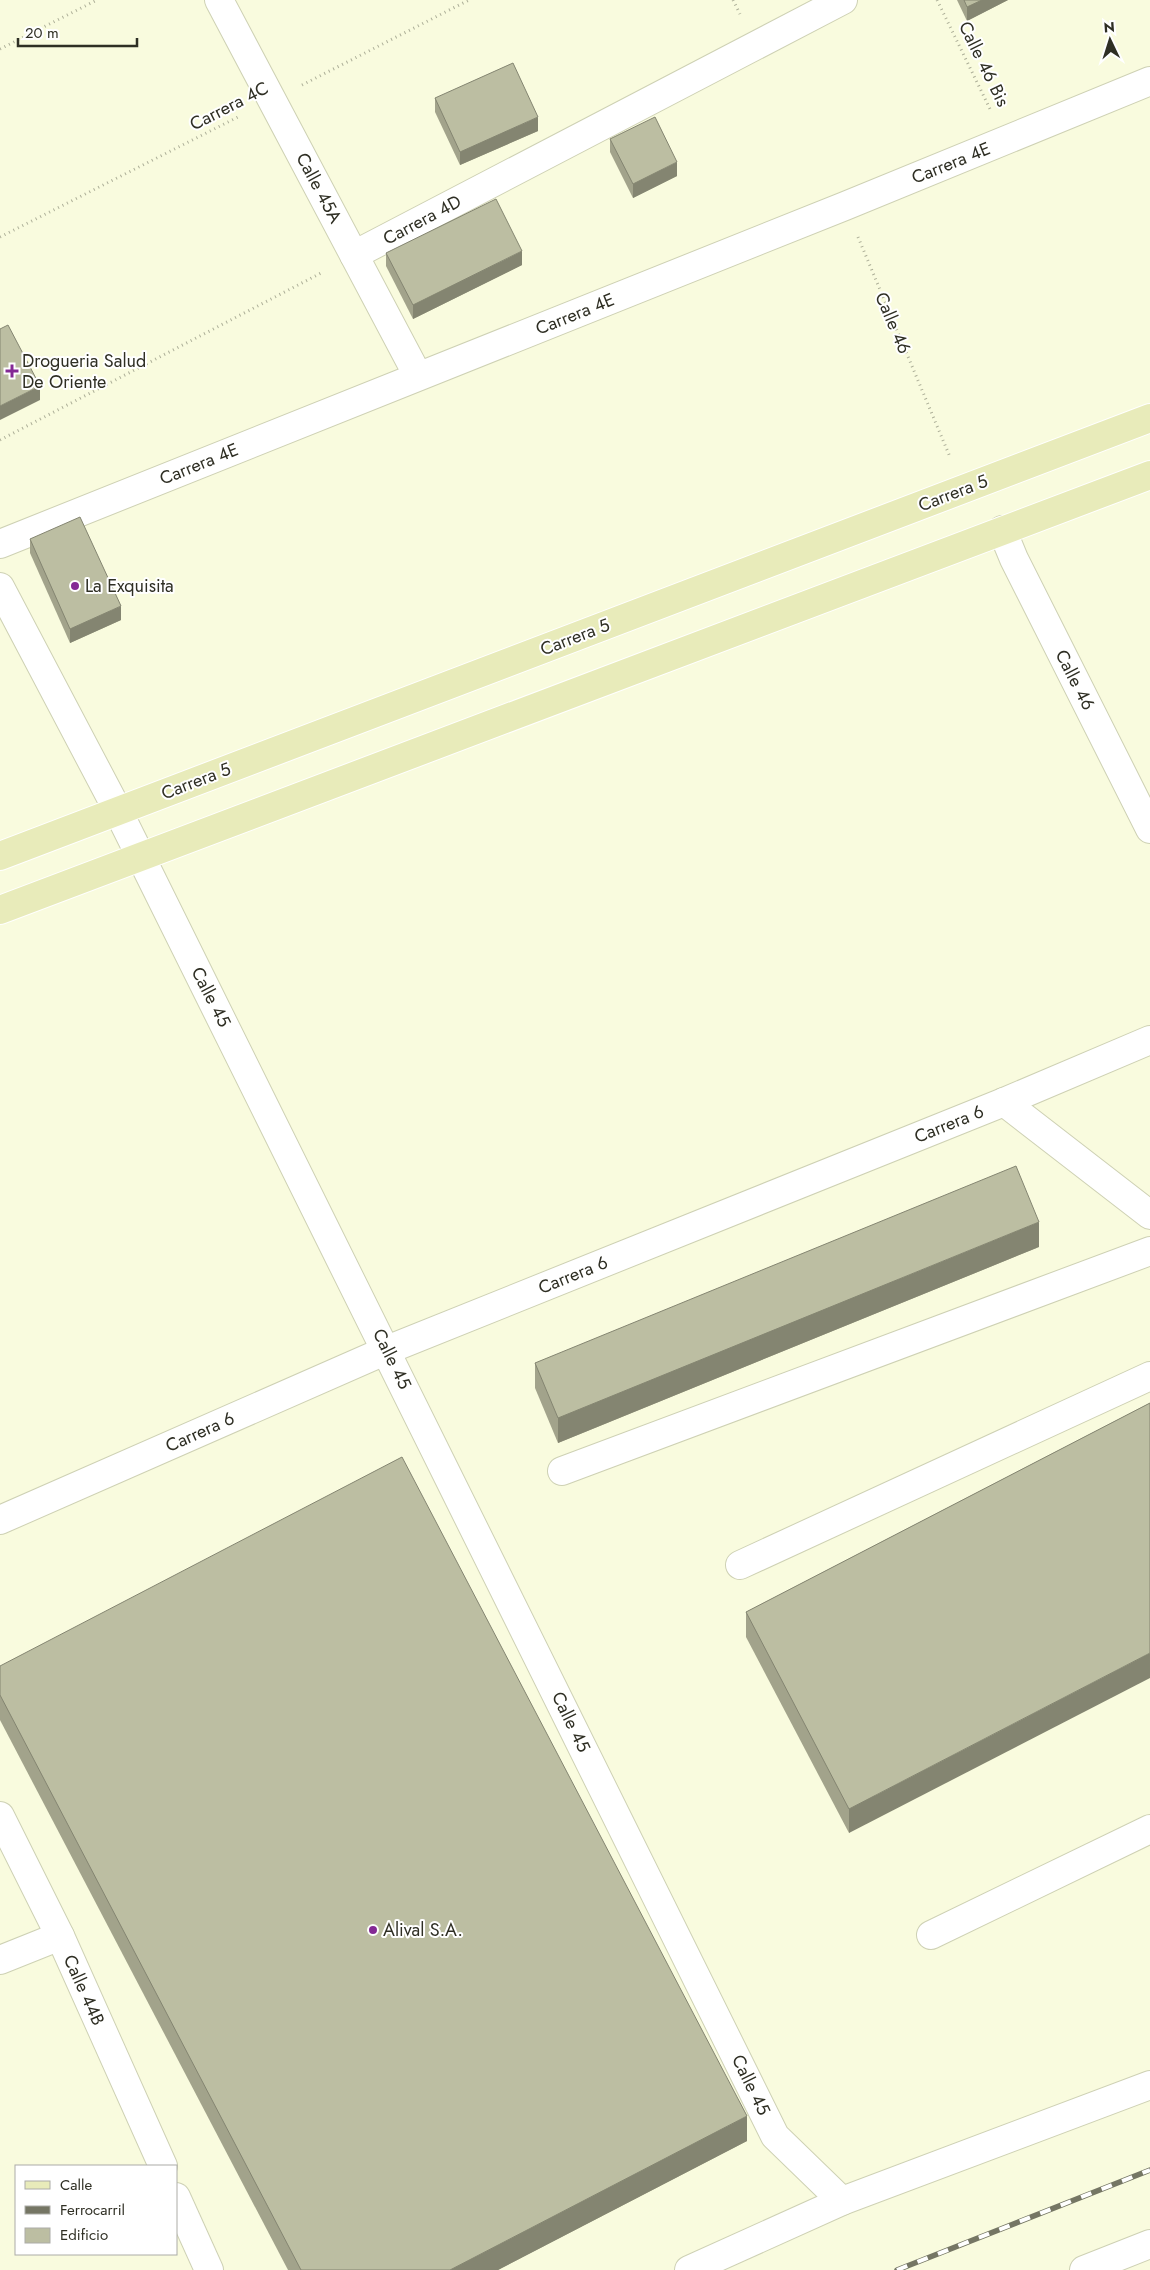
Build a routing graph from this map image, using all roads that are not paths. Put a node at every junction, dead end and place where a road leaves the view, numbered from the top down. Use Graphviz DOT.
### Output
graph roads {
  1 [pos="219,0"];
  2 [pos="843,0"];
  3 [pos="1150,81"];
  4 [pos="354,255"];
  5 [pos="418,376"];
  6 [pos="1150,418"];
  7 [pos="1150,475"];
  8 [pos="1002,530"];
  9 [pos="0,544"];
  10 [pos="0,587"];
  11 [pos="118,811"];
  12 [pos="1150,829"];
  13 [pos="0,856"];
  14 [pos="141,856"];
  15 [pos="0,910"];
  16 [pos="1150,1040"];
  17 [pos="1004,1102"];
  18 [pos="1150,1215"];
  19 [pos="1150,1251"];
  20 [pos="387,1350"];
  21 [pos="1150,1376"];
  22 [pos="562,1471"];
  23 [pos="0,1520"];
  24 [pos="740,1565"];
  25 [pos="0,1816"];
  26 [pos="1150,1830"];
  27 [pos="60,1936"];
  28 [pos="931,1936"];
  29 [pos="0,1960"];
  30 [pos="1150,2085"];
  31 [pos="162,2165"];
  32 [pos="178,2201"];
  33 [pos="842,2201"];
  34 [pos="1150,2244"];
  35 [pos="209,2270"];
  36 [pos="689,2270"];
  37 [pos="1084,2270"];
  1 -- 4 [label="street, Calle 45A"];
  2 -- 4 [label="street, Carrera 4D"];
  3 -- 5 [label="street, Carrera 4E"];
  4 -- 5 [label="street, Calle 45A"];
  5 -- 9 [label="street, Carrera 4E"];
  6 -- 11 [label="main road, Carrera 5"];
  7 -- 8 [label="main road"];
  8 -- 12 [label="street, Calle 46"];
  8 -- 14 [label="main road"];
  10 -- 11 [label="street, Calle 45"];
  11 -- 13 [label="main road, Carrera 5"];
  11 -- 14 [label="street, Calle 45"];
  14 -- 15 [label="main road"];
  14 -- 20 [label="street, Calle 45"];
  16 -- 17 [label="street, Carrera 6"];
  17 -- 18 [label="street"];
  17 -- 20 [label="street, Carrera 6"];
  19 -- 22 [label="street"];
  20 -- 23 [label="street, Carrera 6"];
  20 -- 33 [label="street, Calle 45"];
  21 -- 24 [label="street"];
  25 -- 27 [label="street, Calle 44B"];
  26 -- 28 [label="street"];
  27 -- 29 [label="street"];
  27 -- 31 [label="street, Calle 44B"];
  30 -- 33 [label="street"];
  32 -- 35 [label="street"];
  33 -- 36 [label="street"];
  34 -- 37 [label="street"];
}
